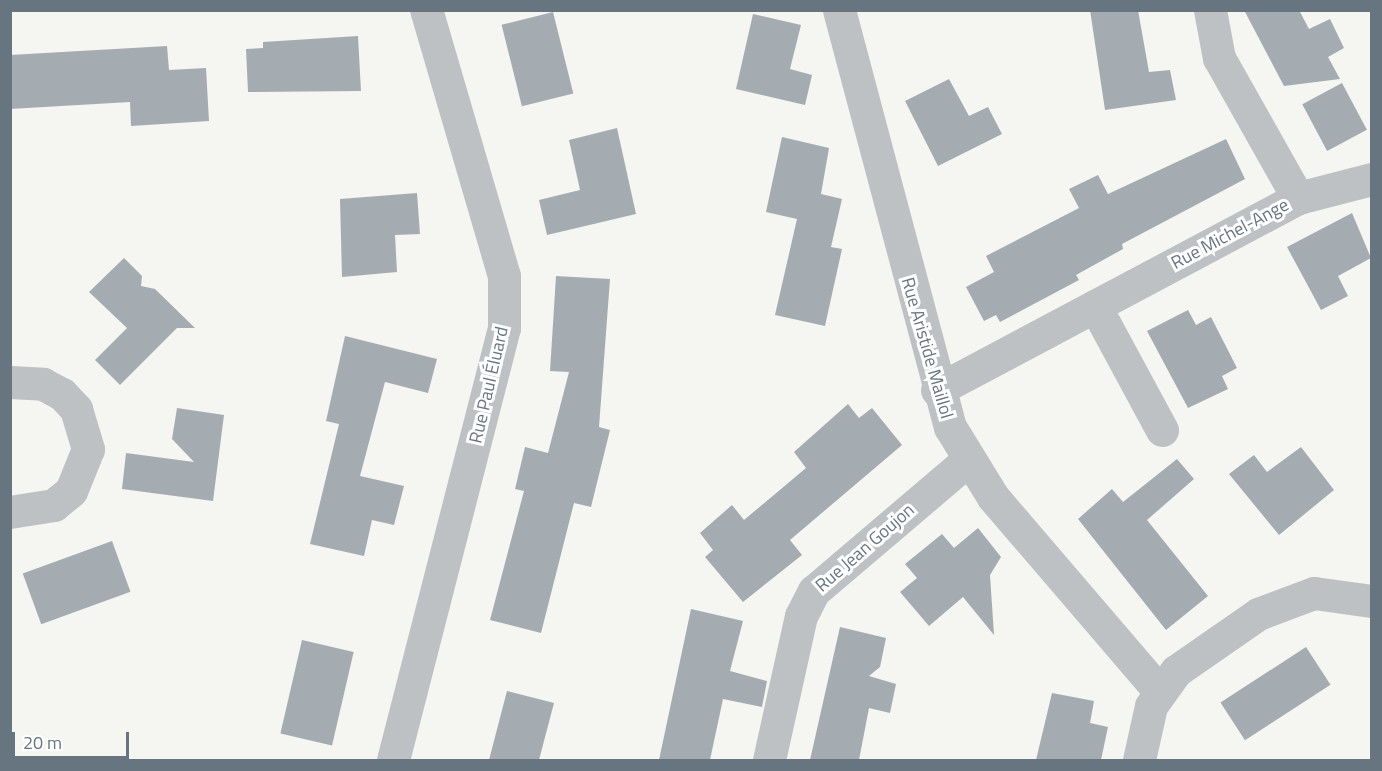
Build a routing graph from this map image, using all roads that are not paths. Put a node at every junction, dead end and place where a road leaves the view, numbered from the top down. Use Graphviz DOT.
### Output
graph roads {
  1 [pos="426,10"];
  2 [pos="839,10"];
  3 [pos="1210,10"];
  4 [pos="1371,179"];
  5 [pos="1298,198"];
  6 [pos="1095,306"];
  7 [pos="10,381"];
  8 [pos="937,390"];
  9 [pos="1162,430"];
  10 [pos="967,461"];
  11 [pos="10,512"];
  12 [pos="1371,601"];
  13 [pos="1160,692"];
  14 [pos="393,760"];
  15 [pos="769,760"];
  16 [pos="1139,760"];
  1 -- 14 [label="street, Rue Paul Éluard"];
  2 -- 8 [label="street, Rue Aristide Maillol"];
  3 -- 5 [label="street"];
  4 -- 5 [label="street, Rue Michel-Ange"];
  5 -- 6 [label="street, Rue Michel-Ange"];
  6 -- 8 [label="street, Rue Michel-Ange"];
  6 -- 9 [label="street"];
  7 -- 11 [label="street"];
  8 -- 10 [label="street, Rue Aristide Maillol"];
  10 -- 13 [label="street, Rue Aristide Maillol"];
  10 -- 15 [label="street, Rue Jean Goujon"];
  12 -- 13 [label="street"];
  13 -- 16 [label="street"];
}
